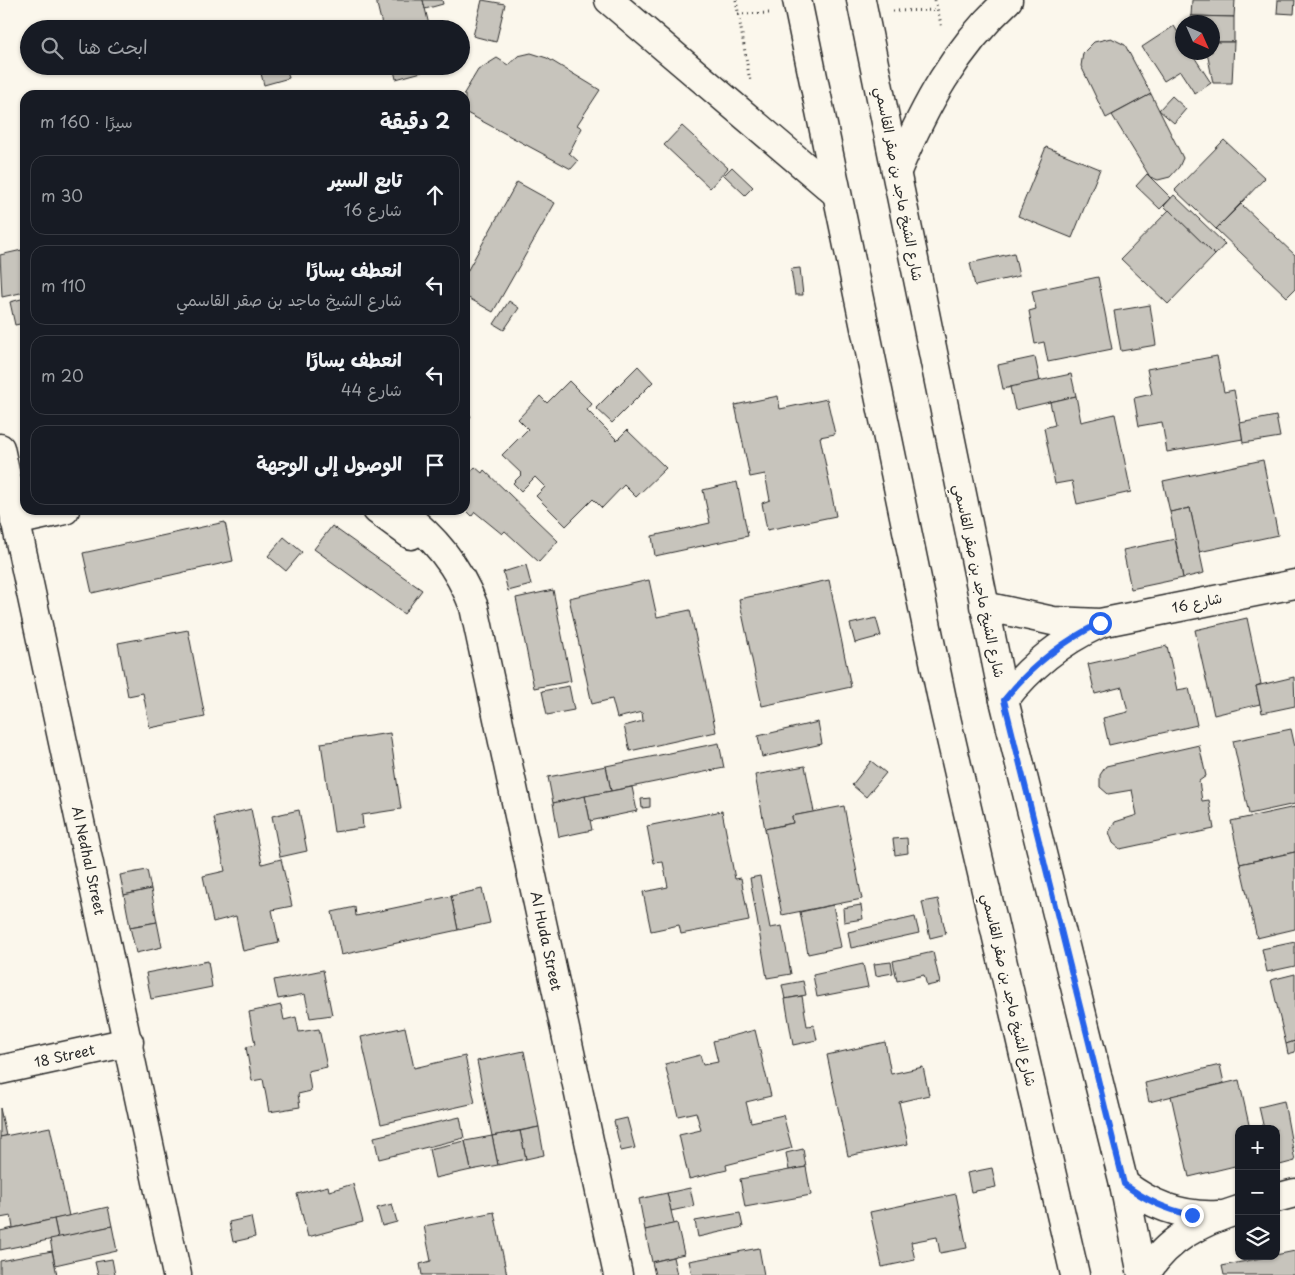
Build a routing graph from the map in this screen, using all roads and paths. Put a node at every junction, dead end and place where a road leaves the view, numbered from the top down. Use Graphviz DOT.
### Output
graph roads {
  1 [pos="609,0"];
  2 [pos="736,0"];
  3 [pos="797,0"];
  4 [pos="861,0"];
  5 [pos="1008,0"];
  6 [pos="759,127"];
  7 [pos="897,171"];
  8 [pos="836,193"];
  9 [pos="0,448"];
  10 [pos="42,515"];
  11 [pos="383,515"];
  12 [pos="405,515"];
  13 [pos="15,521"];
  14 [pos="1295,584"];
  15 [pos="984,606"];
  16 [pos="474,607"];
  17 [pos="1100,623"];
  18 [pos="1004,700"];
  19 [pos="129,1042"];
  20 [pos="0,1070"];
  21 [pos="1124,1184"];
  22 [pos="1295,1193"];
  23 [pos="1280,1197"];
  24 [pos="1230,1212"];
  25 [pos="177,1275"];
  26 [pos="618,1275"];
  27 [pos="1075,1275"];
  28 [pos="1143,1275"];
  1 -- 6 [label="street"];
  2 -- 6 [label="path"];
  3 -- 8 [label="street, شارع الشيخ ماجد بن صقر القاسمي"];
  4 -- 7 [label="street, شارع الشيخ ماجد بن صقر القاسمي"];
  5 -- 7 [label="street"];
  6 -- 8 [label="street"];
  7 -- 15 [label="street, شارع الشيخ ماجد بن صقر القاسمي"];
  8 -- 27 [label="street, شارع الشيخ ماجد بن صقر القاسمي"];
  9 -- 13 [label="street, Al Nedhal Street"];
  10 -- 13 [label="street"];
  11 -- 16 [label="street, Al Huda Street"];
  12 -- 16 [label="street, Al Huda Street"];
  13 -- 19 [label="street, Al Nedhal Street"];
  14 -- 17 [label="street, شارع 16"];
  15 -- 17 [label="street, شارع 16"];
  15 -- 18 [label="street, شارع الشيخ ماجد بن صقر القاسمي"];
  16 -- 26 [label="street, Al Huda Street"];
  17 -- 18 [label="street, شارع 16"];
  18 -- 21 [label="street, شارع الشيخ ماجد بن صقر القاسمي"];
  19 -- 20 [label="street, 18 Street"];
  19 -- 25 [label="street, Al Nedhal Street"];
  21 -- 24 [label="street"];
  21 -- 28 [label="street, شارع الشيخ ماجد بن صقر القاسمي"];
  22 -- 23 [label="street"];
  24 -- 28 [label="street"];
}
